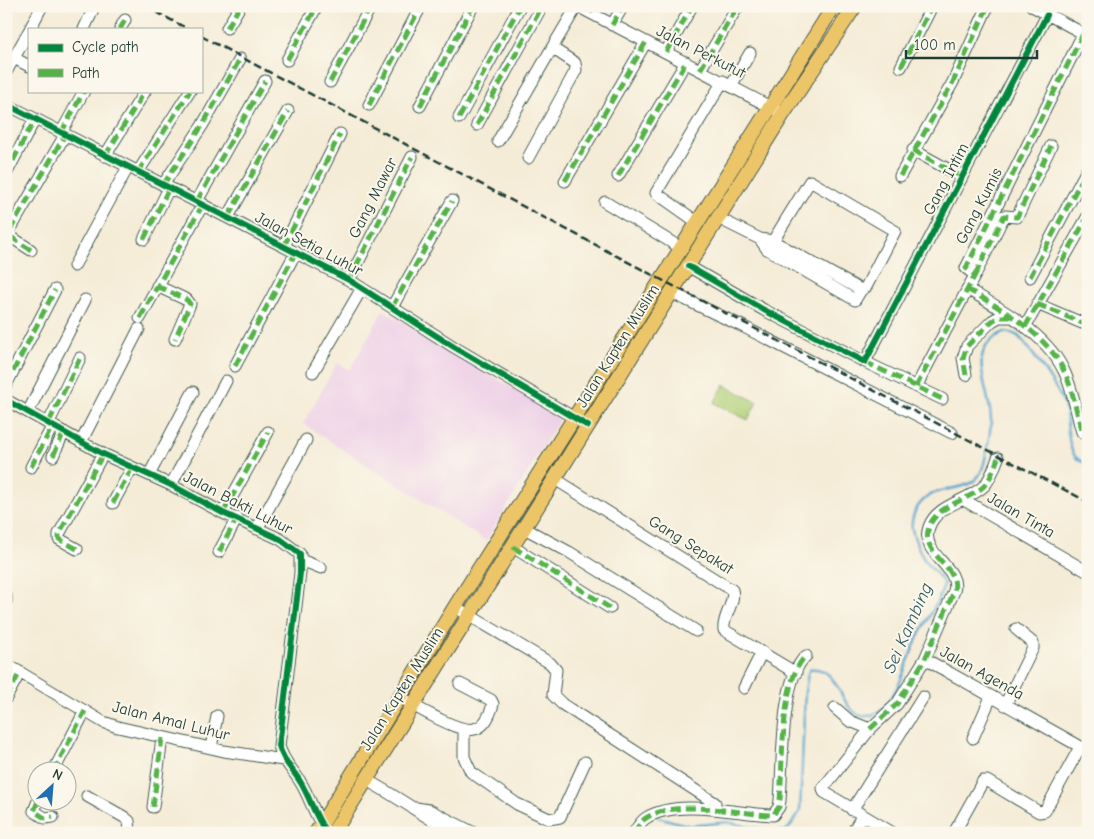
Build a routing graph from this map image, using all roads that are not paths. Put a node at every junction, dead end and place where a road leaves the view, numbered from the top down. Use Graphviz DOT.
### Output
graph roads {
  1 [pos="42,6"];
  2 [pos="92,6"];
  3 [pos="240,6"];
  4 [pos="317,6"];
  5 [pos="371,6"];
  6 [pos="421,6"];
  7 [pos="473,6"];
  8 [pos="520,6"];
  9 [pos="542,6"];
  10 [pos="577,6"];
  11 [pos="623,6"];
  12 [pos="692,6"];
  13 [pos="738,6"];
  14 [pos="834,6"];
  15 [pos="855,6"];
  16 [pos="932,6"];
  17 [pos="988,6"];
  18 [pos="1032,6"];
  19 [pos="592,10"];
  20 [pos="1047,14"];
  21 [pos="612,25"];
  22 [pos="30,28"];
  23 [pos="84,28"];
  24 [pos="227,28"];
  25 [pos="28,32"];
  26 [pos="1085,35"];
  27 [pos="646,42"];
  28 [pos="552,48"];
  29 [pos="666,52"];
  30 [pos="750,53"];
  31 [pos="14,58"];
  32 [pos="240,59"];
  33 [pos="287,60"];
  34 [pos="686,62"];
  35 [pos="28,65"];
  36 [pos="902,67"];
  37 [pos="700,70"];
  38 [pos="6,72"];
  39 [pos="265,81"];
  40 [pos="330,82"];
  41 [pos="727,84"];
  42 [pos="84,92"];
  43 [pos="144,92"];
  44 [pos="189,92"];
  45 [pos="6,104"];
  46 [pos="369,105"];
  47 [pos="420,106"];
  48 [pos="770,106"];
  49 [pos="288,111"];
  50 [pos="783,114"];
  51 [pos="459,118"];
  52 [pos="35,120"];
  53 [pos="477,125"];
  54 [pos="63,134"];
  55 [pos="340,134"];
  56 [pos="498,141"];
  57 [pos="1051,146"];
  58 [pos="913,150"];
  59 [pos="105,156"];
  60 [pos="412,157"];
  61 [pos="528,158"];
  62 [pos="1088,168"];
  63 [pos="133,170"];
  64 [pos="6,174"];
  65 [pos="618,176"];
  66 [pos="900,176"];
  67 [pos="962,177"];
  68 [pos="565,181"];
  69 [pos="166,186"];
  70 [pos="452,201"];
  71 [pos="200,202"];
  72 [pos="605,202"];
  73 [pos="1088,216"];
  74 [pos="228,217"];
  75 [pos="718,218"];
  76 [pos="697,222"];
  77 [pos="144,238"];
  78 [pos="760,239"];
  79 [pos="773,241"];
  80 [pos="284,246"];
  81 [pos="681,248"];
  82 [pos="31,250"];
  83 [pos="296,252"];
  84 [pos="796,260"];
  85 [pos="74,266"];
  86 [pos="688,266"];
  87 [pos="975,274"];
  88 [pos="1030,277"];
  89 [pos="349,280"];
  90 [pos="157,286"];
  91 [pos="362,288"];
  92 [pos="967,289"];
  93 [pos="55,290"];
  94 [pos="672,293"];
  95 [pos="85,300"];
  96 [pos="1037,304"];
  97 [pos="392,307"];
  98 [pos="1010,317"];
  99 [pos="1088,321"];
  100 [pos="1025,327"];
  101 [pos="175,339"];
  102 [pos="80,358"];
  103 [pos="866,359"];
  104 [pos="235,366"];
  105 [pos="313,372"];
  106 [pos="966,375"];
  107 [pos="226,381"];
  108 [pos="6,385"];
  109 [pos="916,387"];
  110 [pos="193,392"];
  111 [pos="942,399"];
  112 [pos="6,400"];
  113 [pos="28,412"];
  114 [pos="576,418"];
  115 [pos="51,424"];
  116 [pos="588,426"];
  117 [pos="64,432"];
  118 [pos="268,432"];
  119 [pos="952,433"];
  120 [pos="1088,437"];
  121 [pos="306,440"];
  122 [pos="81,442"];
  123 [pos="103,454"];
  124 [pos="53,456"];
  125 [pos="998,458"];
  126 [pos="31,467"];
  127 [pos="132,468"];
  128 [pos="149,475"];
  129 [pos="554,479"];
  130 [pos="171,484"];
  131 [pos="964,500"];
  132 [pos="113,503"];
  133 [pos="223,512"];
  134 [pos="237,518"];
  135 [pos="257,528"];
  136 [pos="524,528"];
  137 [pos="513,547"];
  138 [pos="78,549"];
  139 [pos="219,552"];
  140 [pos="301,560"];
  141 [pos="321,568"];
  142 [pos="1088,572"];
  143 [pos="6,596"];
  144 [pos="6,602"];
  145 [pos="454,607"];
  146 [pos="610,608"];
  147 [pos="468,615"];
  148 [pos="1016,629"];
  149 [pos="696,631"];
  150 [pos="762,652"];
  151 [pos="806,656"];
  152 [pos="925,659"];
  153 [pos="6,664"];
  154 [pos="20,672"];
  155 [pos="796,673"];
  156 [pos="460,684"];
  157 [pos="744,688"];
  158 [pos="400,695"];
  159 [pos="923,697"];
  160 [pos="991,697"];
  161 [pos="6,698"];
  162 [pos="412,705"];
  163 [pos="1005,705"];
  164 [pos="835,708"];
  165 [pos="85,711"];
  166 [pos="217,716"];
  167 [pos="870,729"];
  168 [pos="464,731"];
  169 [pos="162,738"];
  170 [pos="973,738"];
  171 [pos="211,748"];
  172 [pos="1084,749"];
  173 [pos="283,760"];
  174 [pos="58,762"];
  175 [pos="586,762"];
  176 [pos="366,780"];
  177 [pos="87,796"];
  178 [pos="715,803"];
  179 [pos="153,807"];
  180 [pos="416,808"];
  181 [pos="36,812"];
  182 [pos="857,813"];
  183 [pos="53,817"];
  184 [pos="321,830"];
  185 [pos="130,833"];
  186 [pos="333,833"];
  187 [pos="455,833"];
  188 [pos="474,833"];
  189 [pos="634,833"];
  190 [pos="852,833"];
  191 [pos="893,833"];
  192 [pos="954,833"];
  1 -- 22 [label="street"];
  2 -- 23 [label="street"];
  3 -- 24 [label="street"];
  4 -- 33 [label="street"];
  5 -- 40 [label="street"];
  6 -- 46 [label="street"];
  7 -- 47 [label="street"];
  8 -- 51 [label="street"];
  9 -- 53 [label="street"];
  10 -- 19 [label="street, Jalan Perkutut"];
  10 -- 28 [label="street"];
  11 -- 21 [label="street"];
  12 -- 29 [label="street"];
  13 -- 37 [label="street"];
  14 -- 48 [label="main road, Jalan Kapten Muslim"];
  15 -- 50 [label="main road, Jalan Kapten Muslim"];
  16 -- 36 [label="street"];
  17 -- 58 [label="street"];
  18 -- 20 [label="street"];
  19 -- 21 [label="street, Jalan Perkutut"];
  20 -- 26 [label="street"];
  20 -- 67 [label="street, Gang Intim"];
  21 -- 27 [label="street, Jalan Perkutut"];
  25 -- 31 [label="street"];
  26 -- 87 [label="street, Gang Kumis"];
  27 -- 29 [label="street, Jalan Perkutut"];
  27 -- 68 [label="street"];
  28 -- 56 [label="street"];
  28 -- 61 [label="street"];
  29 -- 34 [label="street, Jalan Perkutut"];
  30 -- 41 [label="street"];
  31 -- 35 [label="street"];
  31 -- 38 [label="street"];
  32 -- 69 [label="street"];
  34 -- 37 [label="street, Jalan Perkutut"];
  34 -- 65 [label="street"];
  37 -- 41 [label="street, Jalan Perkutut"];
  39 -- 71 [label="street"];
  41 -- 48 [label="street, Jalan Perkutut"];
  41 -- 76 [label="street"];
  42 -- 54 [label="street"];
  43 -- 59 [label="street"];
  44 -- 63 [label="street"];
  45 -- 52 [label="street, Jalan Setia Luhur"];
  48 -- 50 [label="street, Jalan Perkutut"];
  48 -- 76 [label="main road, Jalan Kapten Muslim"];
  49 -- 74 [label="street"];
  50 -- 75 [label="main road, Jalan Kapten Muslim"];
  52 -- 54 [label="street, Jalan Setia Luhur"];
  52 -- 64 [label="street"];
  54 -- 59 [label="street, Jalan Setia Luhur"];
  54 -- 82 [label="street"];
  55 -- 80 [label="street"];
  57 -- 87 [label="street"];
  58 -- 66 [label="street"];
  58 -- 67 [label="street"];
  59 -- 63 [label="street, Jalan Setia Luhur"];
  60 -- 89 [label="street, Gang Mawar"];
  62 -- 88 [label="street"];
  63 -- 69 [label="street, Jalan Setia Luhur"];
  63 -- 85 [label="street"];
  67 -- 103 [label="street, Gang Intim"];
  69 -- 71 [label="street, Jalan Setia Luhur"];
  69 -- 77 [label="street"];
  70 -- 97 [label="street"];
  71 -- 74 [label="street, Jalan Setia Luhur"];
  71 -- 90 [label="street"];
  72 -- 81 [label="street"];
  73 -- 96 [label="street"];
  74 -- 80 [label="street, Jalan Setia Luhur"];
  75 -- 78 [label="street"];
  75 -- 86 [label="main road, Jalan Kapten Muslim"];
  76 -- 81 [label="main road, Jalan Kapten Muslim"];
  78 -- 79 [label="street"];
  78 -- 84 [label="street"];
  79 -- 84 [label="street"];
  79 -- 84 [label="street"];
  80 -- 83 [label="street, Jalan Setia Luhur"];
  81 -- 114 [label="main road, Jalan Kapten Muslim"];
  83 -- 89 [label="street, Jalan Setia Luhur"];
  83 -- 104 [label="street"];
  86 -- 94 [label="main road, Jalan Kapten Muslim"];
  86 -- 103 [label="street"];
  87 -- 92 [label="street"];
  89 -- 91 [label="street, Jalan Setia Luhur"];
  90 -- 101 [label="street"];
  90 -- 122 [label="street"];
  91 -- 97 [label="street, Jalan Setia Luhur"];
  91 -- 105 [label="street"];
  92 -- 98 [label="street"];
  92 -- 109 [label="street"];
  93 -- 108 [label="street"];
  94 -- 116 [label="main road, Jalan Kapten Muslim"];
  94 -- 119 [label="street"];
  95 -- 113 [label="street"];
  96 -- 99 [label="street"];
  96 -- 100 [label="street"];
  97 -- 114 [label="street, Jalan Setia Luhur"];
  98 -- 100 [label="street"];
  98 -- 106 [label="street"];
  100 -- 120 [label="street"];
  102 -- 115 [label="street"];
  103 -- 109 [label="street"];
  107 -- 130 [label="street"];
  109 -- 111 [label="street"];
  110 -- 128 [label="street"];
  112 -- 113 [label="street, Jalan Bakti Luhur"];
  113 -- 115 [label="street, Jalan Bakti Luhur"];
  114 -- 116 [label="street, Jalan Setia Luhur"];
  114 -- 145 [label="main road, Jalan Kapten Muslim"];
  115 -- 117 [label="street, Jalan Bakti Luhur"];
  115 -- 126 [label="street"];
  116 -- 129 [label="main road, Jalan Kapten Muslim"];
  117 -- 122 [label="street, Jalan Bakti Luhur"];
  117 -- 124 [label="street"];
  118 -- 133 [label="street"];
  121 -- 135 [label="street"];
  122 -- 123 [label="street, Jalan Bakti Luhur"];
  123 -- 127 [label="street, Jalan Bakti Luhur"];
  123 -- 138 [label="street"];
  125 -- 131 [label="street"];
  127 -- 128 [label="street, Jalan Bakti Luhur"];
  127 -- 132 [label="street"];
  128 -- 130 [label="street, Jalan Bakti Luhur"];
  129 -- 136 [label="main road, Jalan Kapten Muslim"];
  129 -- 150 [label="street, Gang Sepakat"];
  130 -- 133 [label="street, Jalan Bakti Luhur"];
  131 -- 142 [label="street, Jalan Tinta"];
  131 -- 152 [label="street, Jalan Agenda"];
  133 -- 134 [label="street, Jalan Bakti Luhur"];
  134 -- 135 [label="street, Jalan Bakti Luhur"];
  134 -- 139 [label="street"];
  135 -- 140 [label="street, Jalan Bakti Luhur"];
  136 -- 137 [label="main road, Jalan Kapten Muslim"];
  136 -- 149 [label="street"];
  137 -- 146 [label="street"];
  137 -- 147 [label="main road, Jalan Kapten Muslim"];
  140 -- 141 [label="street"];
  140 -- 173 [label="street"];
  143 -- 144 [label="street"];
  145 -- 147 [label="street"];
  145 -- 158 [label="main road, Jalan Kapten Muslim"];
  147 -- 162 [label="main road, Jalan Kapten Muslim"];
  147 -- 178 [label="street"];
  148 -- 163 [label="street"];
  150 -- 155 [label="street, Gang Sepakat"];
  150 -- 157 [label="street"];
  151 -- 155 [label="street"];
  152 -- 160 [label="street, Jalan Agenda"];
  152 -- 167 [label="street"];
  153 -- 154 [label="street, Jalan Amal Luhur"];
  154 -- 161 [label="street"];
  154 -- 165 [label="street, Jalan Amal Luhur"];
  155 -- 189 [label="street"];
  156 -- 168 [label="street"];
  158 -- 162 [label="street"];
  158 -- 184 [label="main road, Jalan Kapten Muslim"];
  159 -- 182 [label="street"];
  160 -- 163 [label="street, Jalan Agenda"];
  160 -- 170 [label="street"];
  162 -- 168 [label="street"];
  162 -- 176 [label="main road, Jalan Kapten Muslim"];
  163 -- 172 [label="street, Jalan Agenda"];
  164 -- 167 [label="street"];
  165 -- 169 [label="street, Jalan Amal Luhur"];
  165 -- 174 [label="street"];
  166 -- 171 [label="street"];
  167 -- 182 [label="street"];
  168 -- 175 [label="street"];
  169 -- 171 [label="street, Jalan Amal Luhur"];
  169 -- 179 [label="street"];
  171 -- 173 [label="street, Jalan Amal Luhur"];
  172 -- 192 [label="street"];
  173 -- 184 [label="street"];
  176 -- 180 [label="street"];
  176 -- 186 [label="main road, Jalan Kapten Muslim"];
  177 -- 185 [label="street"];
  180 -- 187 [label="street"];
  180 -- 188 [label="street"];
  181 -- 183 [label="street"];
  182 -- 190 [label="street"];
  182 -- 191 [label="street"];
}
